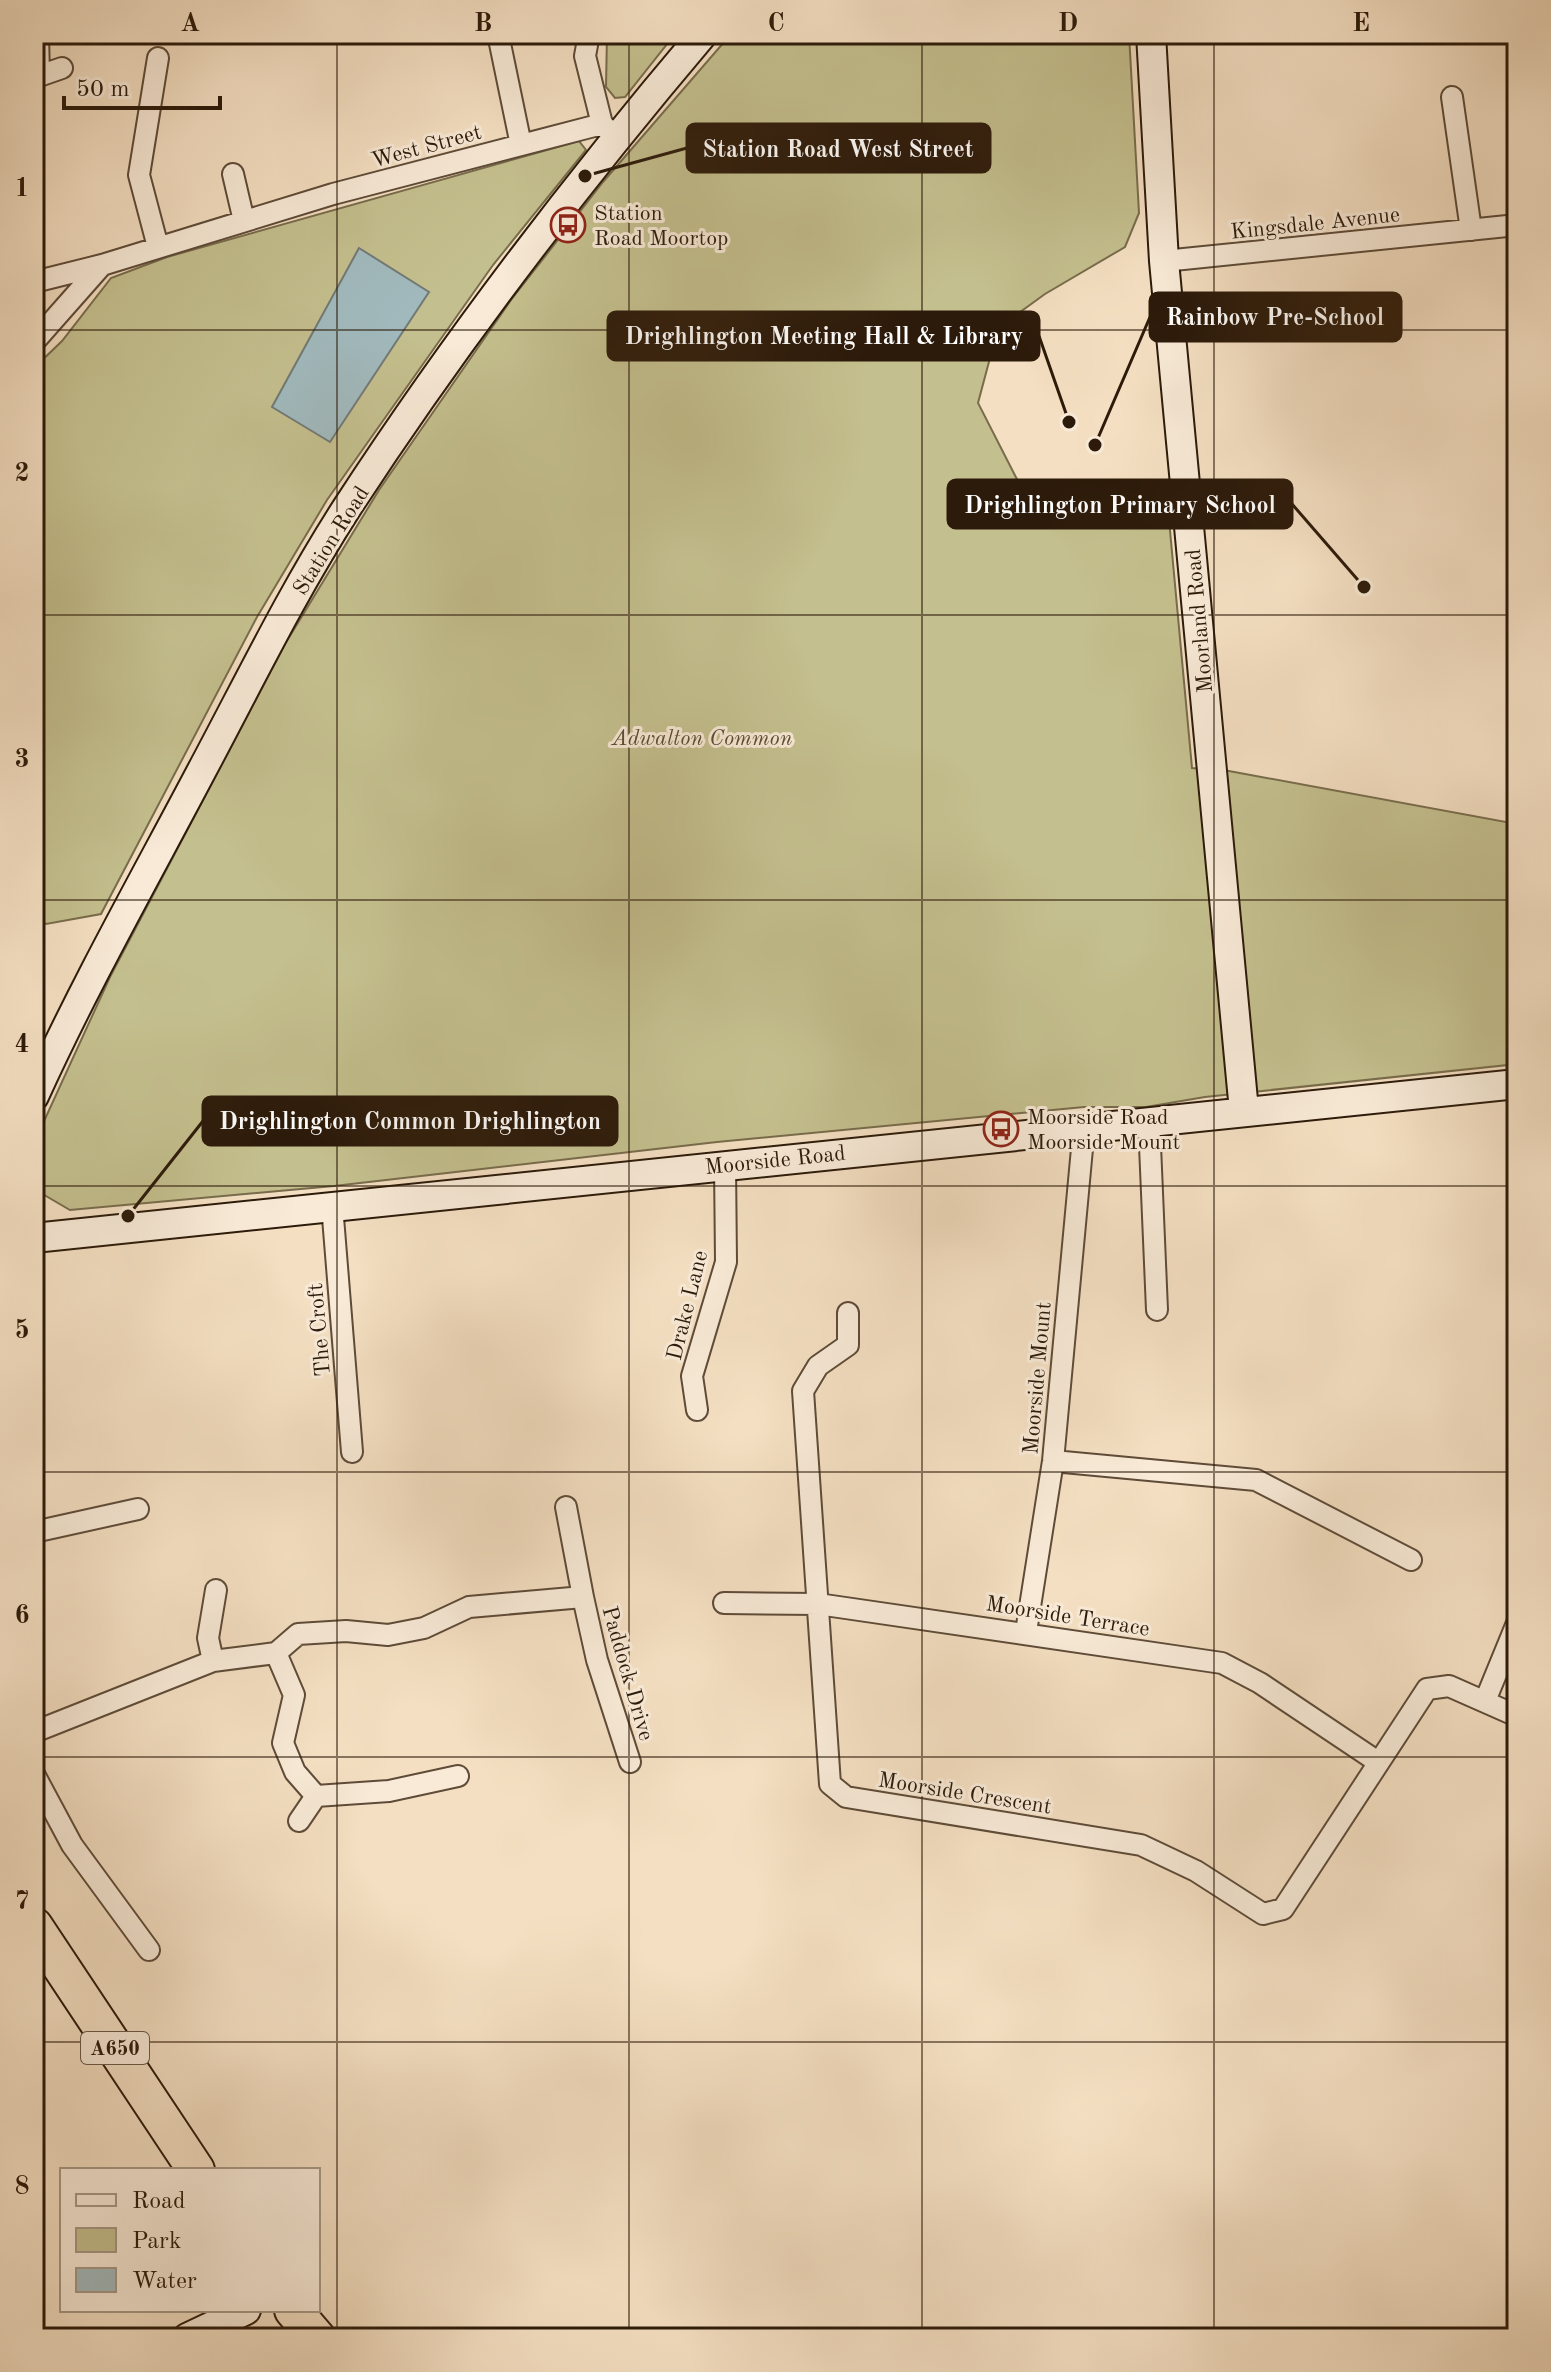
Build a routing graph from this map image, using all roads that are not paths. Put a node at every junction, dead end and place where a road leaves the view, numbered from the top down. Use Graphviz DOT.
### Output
graph roads {
  1 [pos="38,34"];
  2 [pos="498,34"];
  3 [pos="589,34"];
  4 [pos="703,34"];
  5 [pos="1151,34"];
  6 [pos="158,58"];
  7 [pos="62,68"];
  8 [pos="1452,97"];
  9 [pos="609,130"];
  10 [pos="521,145"];
  11 [pos="233,174"];
  12 [pos="244,221"];
  13 [pos="1517,225"];
  14 [pos="1471,230"];
  15 [pos="158,247"];
  16 [pos="1164,261"];
  17 [pos="102,265"];
  18 [pos="34,282"];
  19 [pos="34,342"];
  20 [pos="1517,1084"];
  21 [pos="34,1096"];
  22 [pos="1244,1111"];
  23 [pos="1149,1122"];
  24 [pos="1084,1127"];
  25 [pos="725,1164"];
  26 [pos="332,1205"];
  27 [pos="34,1238"];
  28 [pos="1157,1310"];
  29 [pos="848,1313"];
  30 [pos="697,1410"];
  31 [pos="352,1452"];
  32 [pos="1053,1461"];
  33 [pos="566,1507"];
  34 [pos="138,1509"];
  35 [pos="34,1532"];
  36 [pos="1411,1560"];
  37 [pos="216,1590"];
  38 [pos="583,1597"];
  39 [pos="724,1603"];
  40 [pos="818,1604"];
  41 [pos="1517,1623"];
  42 [pos="1026,1632"];
  43 [pos="276,1653"];
  44 [pos="213,1661"];
  45 [pos="1485,1701"];
  46 [pos="1517,1716"];
  47 [pos="34,1732"];
  48 [pos="630,1762"];
  49 [pos="1378,1762"];
  50 [pos="34,1774"];
  51 [pos="458,1776"];
  52 [pos="316,1796"];
  53 [pos="299,1821"];
  54 [pos="34,1926"];
  55 [pos="149,1950"];
  56 [pos="195,2168"];
  57 [pos="242,2312"];
  58 [pos="295,2312"];
  59 [pos="187,2338"];
  60 [pos="317,2338"];
  1 -- 7 [label="street"];
  2 -- 10 [label="street"];
  3 -- 9 [label="street"];
  4 -- 9 [label="street, Station Road"];
  5 -- 16 [label="street, Moorland Road"];
  6 -- 15 [label="street"];
  8 -- 14 [label="street"];
  9 -- 10 [label="street, West Street"];
  9 -- 21 [label="street, Station Road"];
  10 -- 12 [label="street, West Street"];
  11 -- 12 [label="street"];
  12 -- 15 [label="street, West Street"];
  13 -- 14 [label="street, Kingsdale Avenue"];
  14 -- 16 [label="street, Kingsdale Avenue"];
  15 -- 17 [label="street, West Street"];
  16 -- 22 [label="street, Moorland Road"];
  17 -- 18 [label="street, West Street"];
  17 -- 19 [label="street"];
  20 -- 22 [label="street, Moorside Road"];
  22 -- 23 [label="street, Moorside Road"];
  23 -- 24 [label="street, Moorside Road"];
  23 -- 28 [label="street"];
  24 -- 25 [label="street, Moorside Road"];
  24 -- 32 [label="street, Moorside Mount"];
  25 -- 26 [label="street, Moorside Road"];
  25 -- 30 [label="street, Drake Lane"];
  26 -- 27 [label="street, Moorside Road"];
  26 -- 31 [label="street, The Croft"];
  29 -- 40 [label="street, Moorside Crescent"];
  32 -- 36 [label="street"];
  32 -- 42 [label="street, Moorside Mount"];
  33 -- 38 [label="street, Paddock Drive"];
  34 -- 35 [label="street"];
  37 -- 44 [label="street"];
  38 -- 43 [label="street, Paddock Drive"];
  38 -- 48 [label="street, Paddock Drive"];
  39 -- 40 [label="street, Moorside Terrace"];
  40 -- 42 [label="street, Moorside Terrace"];
  40 -- 49 [label="street, Moorside Crescent"];
  41 -- 45 [label="street"];
  42 -- 49 [label="street, Moorside Terrace"];
  43 -- 44 [label="street, Paddock Drive"];
  43 -- 52 [label="street"];
  44 -- 47 [label="street, Paddock Drive"];
  45 -- 46 [label="street"];
  45 -- 49 [label="street, Moorside Crescent"];
  50 -- 55 [label="street"];
  51 -- 52 [label="street"];
  52 -- 53 [label="street"];
  54 -- 56 [label="highway, A650"];
  57 -- 59 [label="street"];
  58 -- 60 [label="highway"];
}
